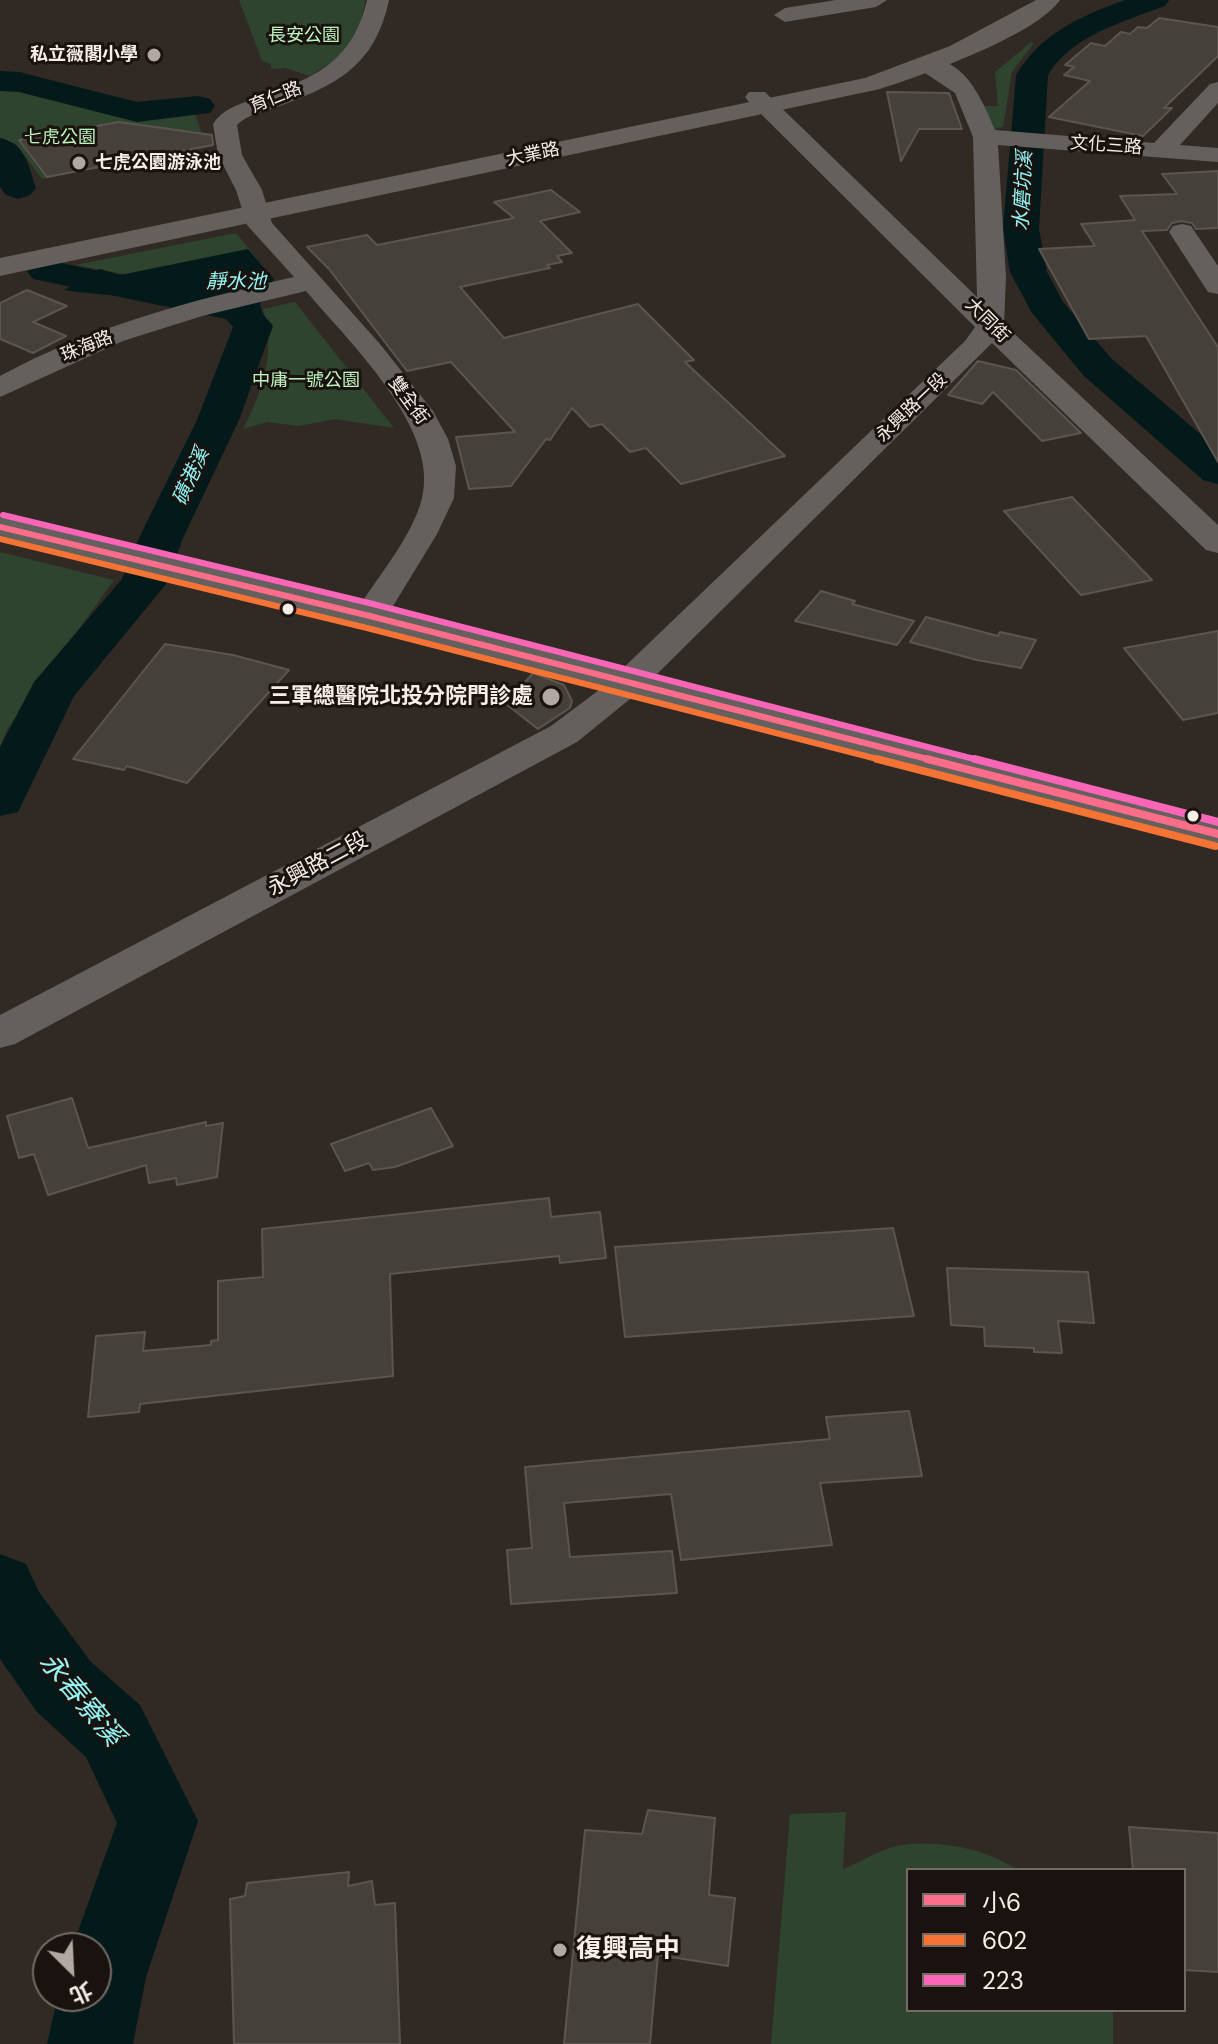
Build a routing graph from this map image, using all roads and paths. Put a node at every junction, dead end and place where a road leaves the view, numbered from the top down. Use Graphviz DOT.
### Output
graph roads {
  1 [pos="378,0"];
  2 [pos="876,0"];
  3 [pos="1021,0"];
  4 [pos="1049,0"];
  5 [pos="785,15"];
  6 [pos="930,66"];
  7 [pos="1218,89"];
  8 [pos="763,102"];
  9 [pos="990,138"];
  10 [pos="1161,150"];
  11 [pos="1218,155"];
  12 [pos="253,207"];
  13 [pos="1182,232"];
  14 [pos="0,251"];
  15 [pos="0,267"];
  16 [pos="313,281"];
  17 [pos="1218,286"];
  18 [pos="990,326"];
  19 [pos="0,388"];
  20 [pos="0,527"];
  21 [pos="1218,543"];
  22 [pos="370,616"];
  23 [pos="626,684"];
  24 [pos="1218,834"];
  25 [pos="0,1033"];
  1 -- 12 [label="street, 育仁路"];
  2 -- 5 [label="street"];
  3 -- 8 [label="main road, 大業路"];
  4 -- 6 [label="main road, 大業路"];
  6 -- 8 [label="main road, 大業路"];
  6 -- 9 [label="street"];
  7 -- 10 [label="street, 文化三路"];
  8 -- 12 [label="main road, 大業路"];
  8 -- 18 [label="street, 大同街"];
  9 -- 10 [label="street, 文化三路"];
  9 -- 18 [label="street"];
  10 -- 11 [label="street, 文化三路"];
  12 -- 14 [label="main road, 大業路"];
  12 -- 15 [label="main road, 大業路"];
  12 -- 16 [label="street, 雙全街"];
  13 -- 17 [label="street"];
  16 -- 19 [label="street, 珠海路"];
  16 -- 22 [label="street, 雙全街"];
  18 -- 21 [label="street, 大同街"];
  18 -- 23 [label="street, 永興路一段"];
  20 -- 22 [label="street"];
  22 -- 23 [label="street"];
  23 -- 24 [label="street"];
  23 -- 25 [label="street, 永興路二段"];
}
